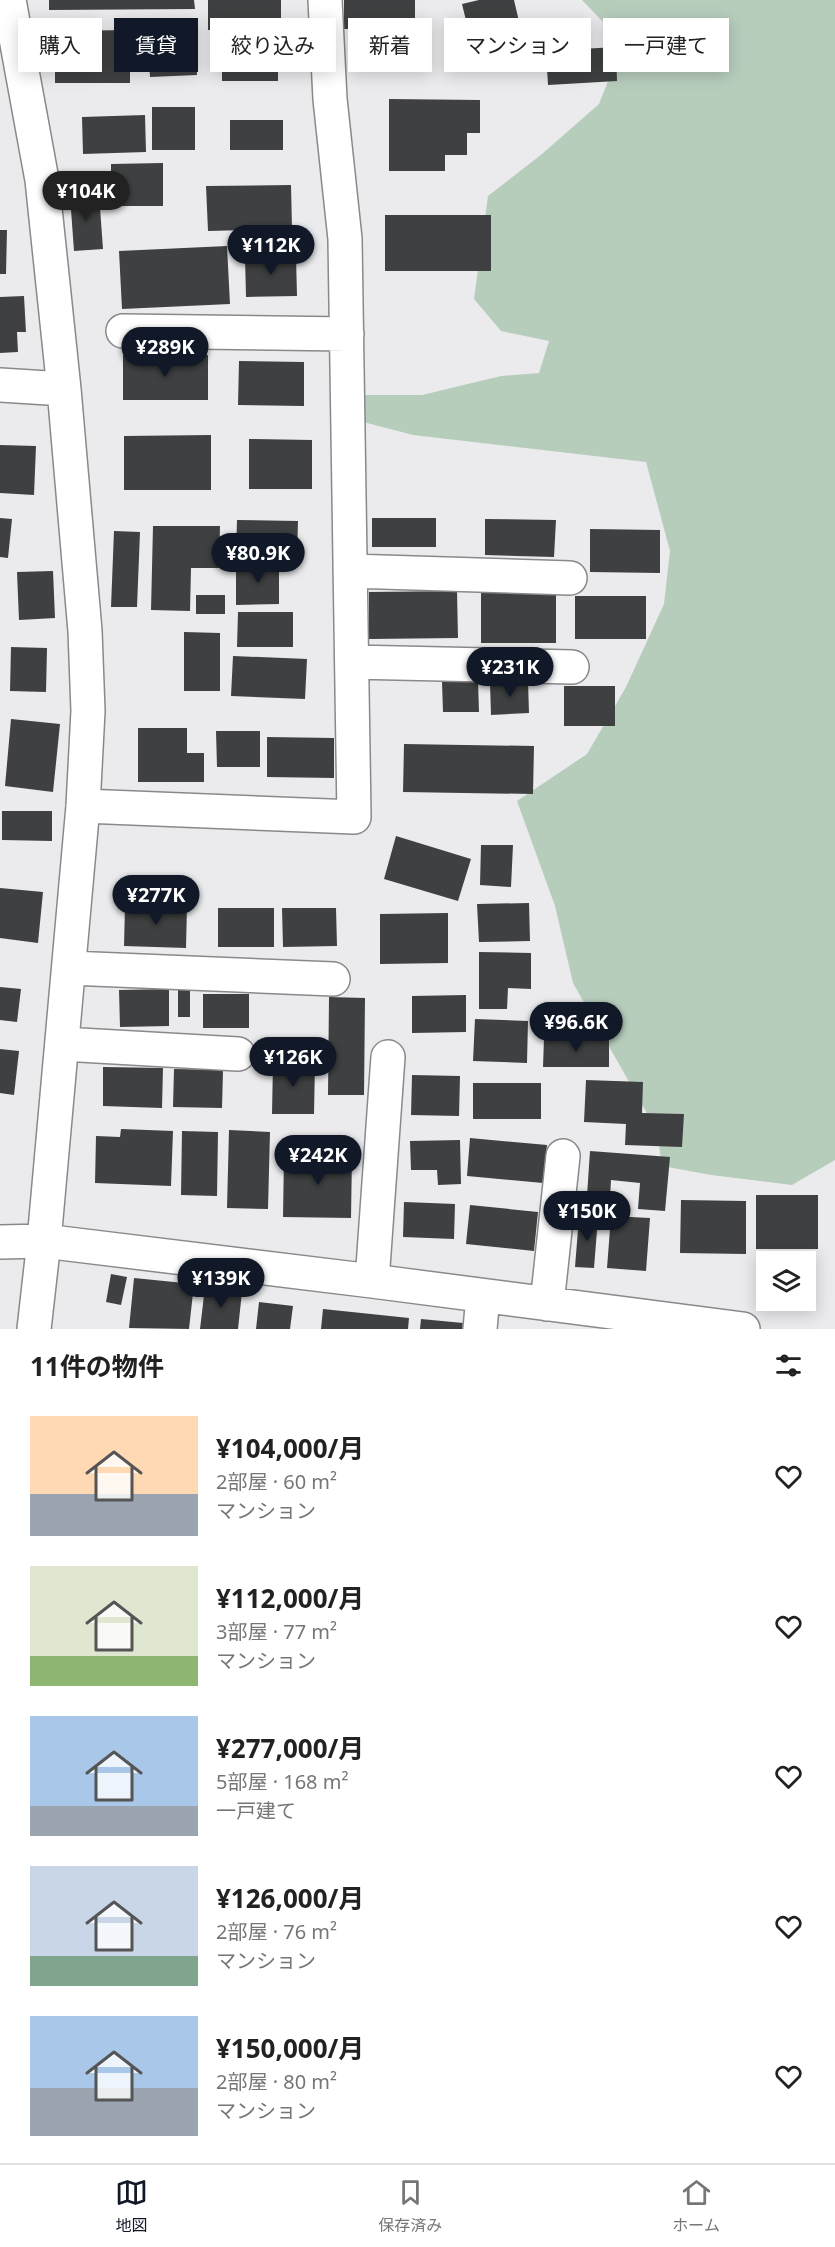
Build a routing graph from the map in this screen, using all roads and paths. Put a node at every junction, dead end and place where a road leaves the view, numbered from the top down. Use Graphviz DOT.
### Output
graph roads {
  1 [pos="9,0"];
  2 [pos="326,0"];
  3 [pos="123,331"];
  4 [pos="347,334"];
  5 [pos="0,385"];
  6 [pos="64,389"];
  7 [pos="350,571"];
  8 [pos="570,578"];
  9 [pos="352,662"];
  10 [pos="572,667"];
  11 [pos="83,806"];
  12 [pos="69,968"];
  13 [pos="333,979"];
  14 [pos="62,1044"];
  15 [pos="238,1054"];
  16 [pos="388,1057"];
  17 [pos="563,1156"];
  18 [pos="44,1241"];
  19 [pos="0,1242"];
  20 [pos="372,1281"];
  21 [pos="483,1296"];
  22 [pos="547,1304"];
  23 [pos="671,1325"];
  24 [pos="34,1329"];
  25 [pos="480,1329"];
  26 [pos="743,1329"];
  1 -- 6 [label="street"];
  2 -- 4 [label="street"];
  3 -- 4 [label="street"];
  4 -- 7 [label="street"];
  5 -- 6 [label="street"];
  6 -- 11 [label="street"];
  7 -- 8 [label="street"];
  7 -- 9 [label="street"];
  9 -- 10 [label="street"];
  9 -- 11 [label="street"];
  11 -- 12 [label="street"];
  12 -- 13 [label="street"];
  12 -- 14 [label="street"];
  14 -- 15 [label="street"];
  14 -- 18 [label="street"];
  16 -- 20 [label="street"];
  17 -- 22 [label="street"];
  18 -- 19 [label="street"];
  18 -- 20 [label="street"];
  18 -- 24 [label="street"];
  20 -- 21 [label="street"];
  21 -- 22 [label="street"];
  21 -- 25 [label="street"];
  22 -- 23 [label="street"];
  23 -- 26 [label="street"];
}
